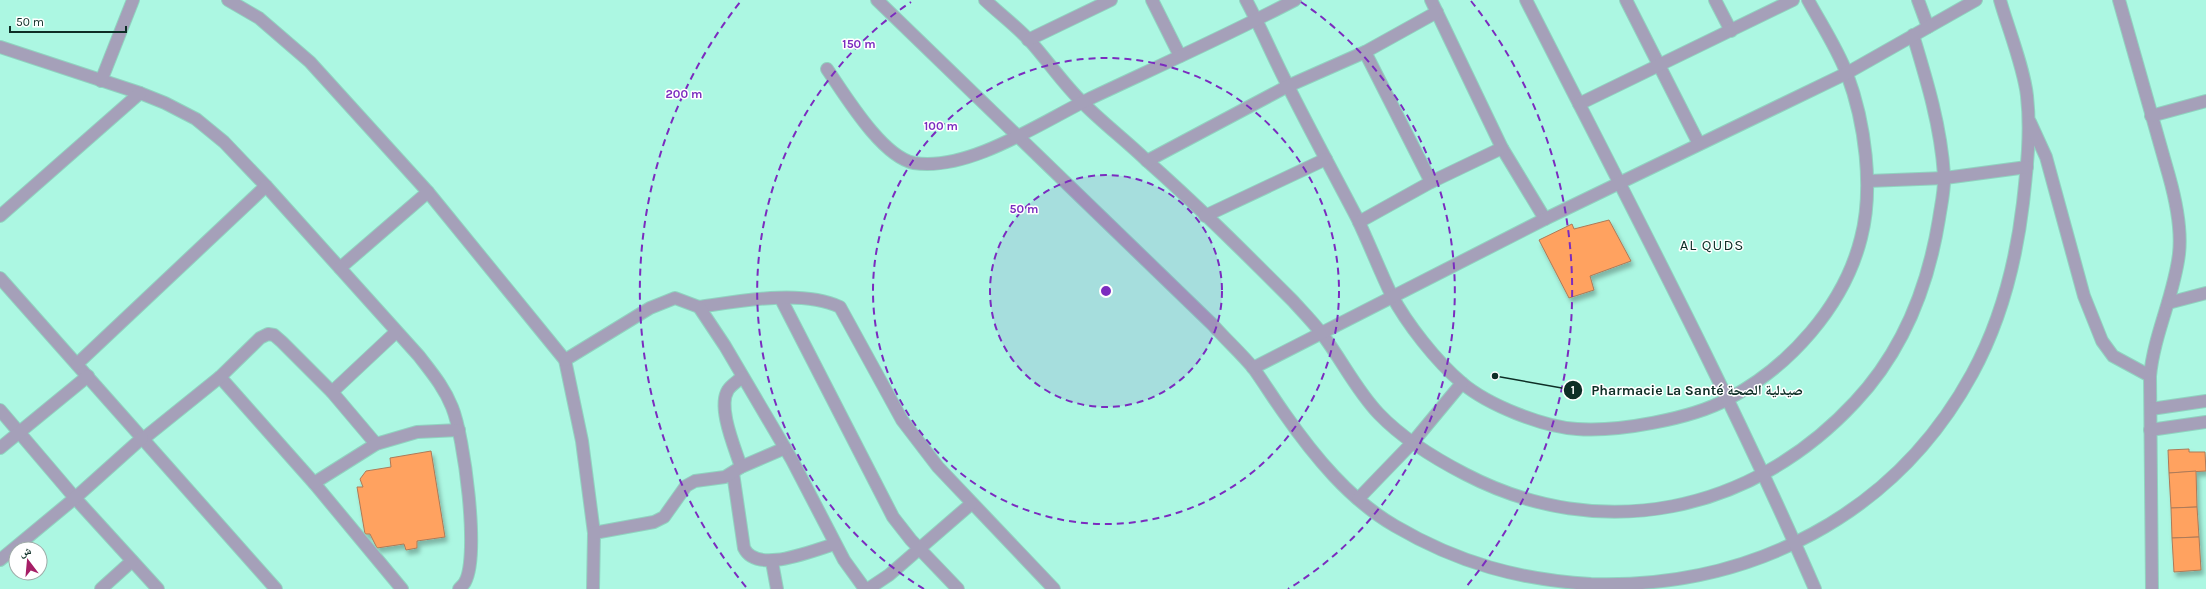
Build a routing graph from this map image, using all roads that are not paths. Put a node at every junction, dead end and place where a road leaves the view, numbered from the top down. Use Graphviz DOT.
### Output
graph roads {
  1 [pos="133,0"];
  2 [pos="228,0"];
  3 [pos="877,0"];
  4 [pos="985,0"];
  5 [pos="1111,0"];
  6 [pos="1152,0"];
  7 [pos="1246,0"];
  8 [pos="1295,0"];
  9 [pos="1431,0"];
  10 [pos="1526,0"];
  11 [pos="1626,0"];
  12 [pos="1715,0"];
  13 [pos="1793,0"];
  14 [pos="1808,0"];
  15 [pos="1918,0"];
  16 [pos="1976,0"];
  17 [pos="2000,0"];
  18 [pos="2119,0"];
  19 [pos="1437,12"];
  20 [pos="1256,20"];
  21 [pos="1928,27"];
  22 [pos="1731,31"];
  23 [pos="1913,36"];
  24 [pos="1028,40"];
  25 [pos="0,47"];
  26 [pos="1365,52"];
  27 [pos="1180,56"];
  28 [pos="1659,67"];
  29 [pos="827,69"];
  30 [pos="1847,73"];
  31 [pos="102,81"];
  32 [pos="1288,86"];
  33 [pos="140,93"];
  34 [pos="2206,101"];
  35 [pos="1082,102"];
  36 [pos="1579,104"];
  37 [pos="2151,116"];
  38 [pos="2029,119"];
  39 [pos="1020,137"];
  40 [pos="1699,144"];
  41 [pos="1502,148"];
  42 [pos="1326,158"];
  43 [pos="1147,161"];
  44 [pos="2027,167"];
  45 [pos="1945,178"];
  46 [pos="1868,181"];
  47 [pos="1431,182"];
  48 [pos="1620,182"];
  49 [pos="266,186"];
  50 [pos="428,192"];
  51 [pos="0,216"];
  52 [pos="1205,216"];
  53 [pos="1544,219"];
  54 [pos="1359,222"];
  55 [pos="340,268"];
  56 [pos="0,278"];
  57 [pos="2206,293"];
  58 [pos="1392,296"];
  59 [pos="780,299"];
  60 [pos="2168,302"];
  61 [pos="699,307"];
  62 [pos="396,332"];
  63 [pos="1321,333"];
  64 [pos="565,360"];
  65 [pos="77,364"];
  66 [pos="1253,368"];
  67 [pos="88,376"];
  68 [pos="2150,376"];
  69 [pos="220,377"];
  70 [pos="742,377"];
  71 [pos="1462,384"];
  72 [pos="332,392"];
  73 [pos="1727,400"];
  74 [pos="2206,401"];
  75 [pos="2151,409"];
  76 [pos="0,410"];
  77 [pos="2206,422"];
  78 [pos="459,430"];
  79 [pos="2150,430"];
  80 [pos="18,431"];
  81 [pos="142,439"];
  82 [pos="1413,442"];
  83 [pos="376,444"];
  84 [pos="0,448"];
  85 [pos="785,448"];
  86 [pos="737,470"];
  87 [pos="1763,474"];
  88 [pos="314,483"];
  89 [pos="75,498"];
  90 [pos="1358,499"];
  91 [pos="971,504"];
  92 [pos="594,533"];
  93 [pos="835,544"];
  94 [pos="1795,545"];
  95 [pos="921,549"];
  96 [pos="0,560"];
  97 [pos="132,561"];
  98 [pos="772,562"];
  99 [pos="101,589"];
  100 [pos="158,589"];
  101 [pos="276,589"];
  102 [pos="402,589"];
  103 [pos="459,589"];
  104 [pos="593,589"];
  105 [pos="777,589"];
  106 [pos="866,589"];
  107 [pos="958,589"];
  108 [pos="1054,589"];
  109 [pos="1815,589"];
  110 [pos="2152,589"];
  1 -- 31 [label="street"];
  2 -- 50 [label="street"];
  3 -- 39 [label="street"];
  4 -- 24 [label="street"];
  5 -- 24 [label="street"];
  6 -- 27 [label="street"];
  7 -- 20 [label="street"];
  8 -- 20 [label="street"];
  9 -- 19 [label="street"];
  10 -- 36 [label="street"];
  11 -- 28 [label="street"];
  12 -- 22 [label="street"];
  13 -- 22 [label="street"];
  14 -- 30 [label="street"];
  15 -- 21 [label="street"];
  16 -- 21 [label="street"];
  17 -- 38 [label="street"];
  18 -- 37 [label="street"];
  19 -- 26 [label="street"];
  19 -- 41 [label="street"];
  20 -- 27 [label="street"];
  20 -- 32 [label="street"];
  21 -- 23 [label="street"];
  22 -- 28 [label="street"];
  23 -- 30 [label="street"];
  23 -- 45 [label="street"];
  24 -- 35 [label="street"];
  25 -- 31 [label="street"];
  26 -- 32 [label="street"];
  26 -- 47 [label="street"];
  27 -- 35 [label="street"];
  28 -- 36 [label="street"];
  28 -- 40 [label="street"];
  29 -- 39 [label="street"];
  30 -- 40 [label="street"];
  30 -- 46 [label="street"];
  31 -- 33 [label="street"];
  32 -- 42 [label="street"];
  32 -- 43 [label="street"];
  33 -- 49 [label="street"];
  33 -- 51 [label="street"];
  34 -- 37 [label="street"];
  35 -- 39 [label="street"];
  35 -- 43 [label="street"];
  36 -- 48 [label="street"];
  37 -- 60 [label="street"];
  38 -- 44 [label="street"];
  38 -- 68 [label="street"];
  39 -- 66 [label="street"];
  40 -- 48 [label="street"];
  41 -- 47 [label="street"];
  41 -- 53 [label="street"];
  42 -- 52 [label="street"];
  42 -- 54 [label="street"];
  43 -- 52 [label="street"];
  44 -- 45 [label="street"];
  44 -- 94 [label="street"];
  45 -- 46 [label="street"];
  45 -- 87 [label="street"];
  46 -- 73 [label="street"];
  47 -- 54 [label="street"];
  48 -- 53 [label="street"];
  48 -- 73 [label="street"];
  49 -- 55 [label="street"];
  49 -- 65 [label="street"];
  50 -- 55 [label="street"];
  50 -- 64 [label="street"];
  52 -- 63 [label="street"];
  53 -- 58 [label="street"];
  54 -- 58 [label="street"];
  55 -- 62 [label="street"];
  56 -- 65 [label="street"];
  57 -- 60 [label="street"];
  58 -- 63 [label="street"];
  58 -- 71 [label="street"];
  59 -- 61 [label="street"];
  59 -- 91 [label="street"];
  59 -- 95 [label="street"];
  60 -- 68 [label="street"];
  61 -- 64 [label="street"];
  61 -- 70 [label="street"];
  62 -- 72 [label="street"];
  62 -- 78 [label="street"];
  63 -- 66 [label="street"];
  63 -- 82 [label="street"];
  64 -- 92 [label="street"];
  65 -- 67 [label="street"];
  66 -- 90 [label="street"];
  67 -- 80 [label="street"];
  67 -- 81 [label="street"];
  68 -- 75 [label="street"];
  69 -- 72 [label="street"];
  69 -- 81 [label="street"];
  69 -- 88 [label="street"];
  70 -- 85 [label="street"];
  70 -- 86 [label="street"];
  71 -- 73 [label="street"];
  71 -- 82 [label="street"];
  72 -- 83 [label="street"];
  73 -- 87 [label="street"];
  74 -- 75 [label="street"];
  75 -- 79 [label="street"];
  76 -- 80 [label="street"];
  77 -- 79 [label="street"];
  78 -- 83 [label="street"];
  78 -- 103 [label="street"];
  79 -- 110 [label="street"];
  80 -- 84 [label="street"];
  80 -- 89 [label="street"];
  81 -- 89 [label="street"];
  81 -- 101 [label="street"];
  82 -- 87 [label="street"];
  82 -- 90 [label="street"];
  83 -- 88 [label="street"];
  85 -- 86 [label="street"];
  85 -- 93 [label="street"];
  86 -- 92 [label="street"];
  86 -- 98 [label="street"];
  87 -- 94 [label="street"];
  88 -- 102 [label="street"];
  89 -- 96 [label="street"];
  89 -- 97 [label="street"];
  90 -- 94 [label="street"];
  91 -- 95 [label="street"];
  91 -- 108 [label="street"];
  92 -- 104 [label="street"];
  93 -- 98 [label="street"];
  93 -- 106 [label="street"];
  94 -- 109 [label="street"];
  95 -- 106 [label="street"];
  95 -- 107 [label="street"];
  97 -- 99 [label="street"];
  97 -- 100 [label="street"];
  98 -- 105 [label="street"];
}
